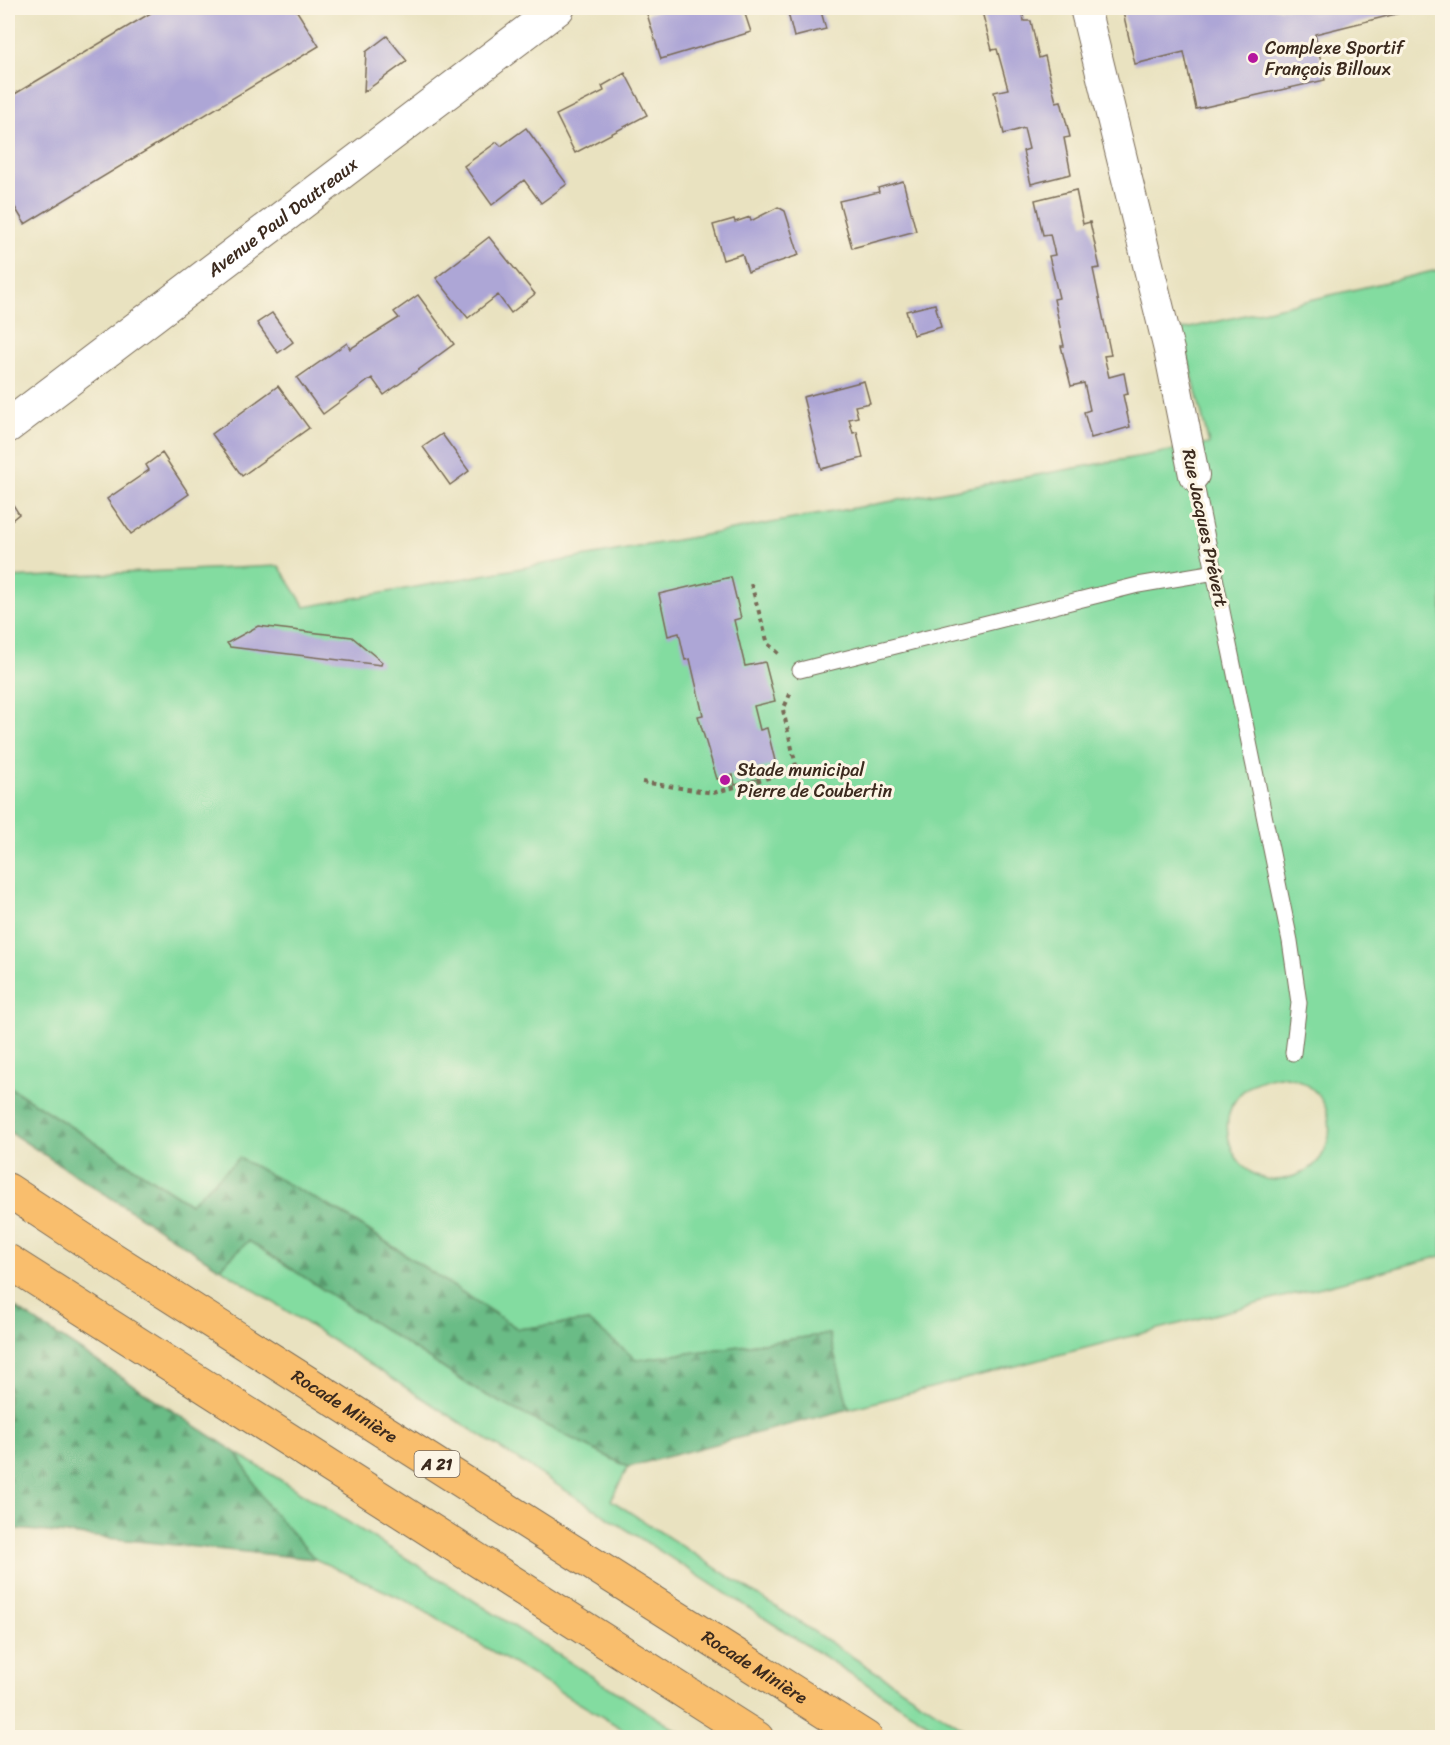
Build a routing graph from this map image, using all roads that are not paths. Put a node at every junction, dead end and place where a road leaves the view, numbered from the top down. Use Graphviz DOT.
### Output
graph roads {
  1 [pos="558,8"];
  2 [pos="1085,8"];
  3 [pos="8,426"];
  4 [pos="1194,475"];
  5 [pos="1215,572"];
  6 [pos="800,670"];
  7 [pos="1293,1053"];
  8 [pos="8,1190"];
  9 [pos="8,1261"];
  10 [pos="757,1737"];
  11 [pos="867,1737"];
  1 -- 3 [label="street, Avenue Paul Doutreaux"];
  2 -- 4 [label="street, Rue Jacques Prévert"];
  4 -- 5 [label="lane, Rue Jacques Prévert"];
  5 -- 6 [label="lane"];
  5 -- 7 [label="lane, Rue Jacques Prévert"];
  8 -- 11 [label="highway, Rocade Minière / A 21"];
  9 -- 10 [label="highway"];
}
